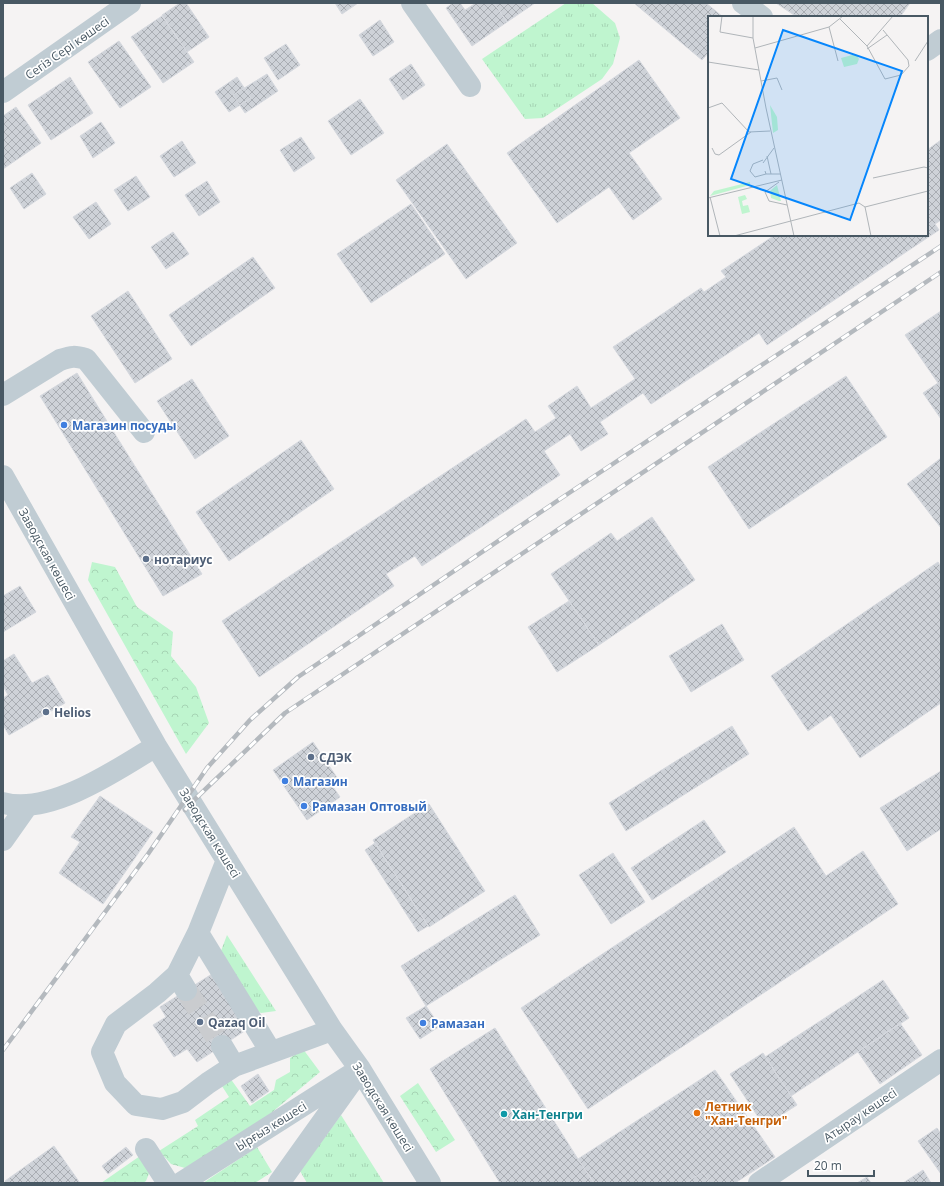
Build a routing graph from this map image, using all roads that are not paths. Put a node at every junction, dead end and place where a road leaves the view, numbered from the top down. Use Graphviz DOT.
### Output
graph roads {
  1 [pos="130,3"];
  2 [pos="412,3"];
  3 [pos="743,3"];
  4 [pos="761,16"];
  5 [pos="941,40"];
  6 [pos="928,49"];
  7 [pos="470,86"];
  8 [pos="3,92"];
  9 [pos="3,395"];
  10 [pos="144,432"];
  11 [pos="3,476"];
  12 [pos="156,746"];
  13 [pos="3,803"];
  14 [pos="27,806"];
  15 [pos="3,840"];
  16 [pos="227,860"];
  17 [pos="198,933"];
  18 [pos="332,1030"];
  19 [pos="222,1046"];
  20 [pos="271,1052"];
  21 [pos="941,1060"];
  22 [pos="234,1066"];
  23 [pos="360,1069"];
  24 [pos="146,1149"];
  25 [pos="168,1183"];
  26 [pos="181,1183"];
  27 [pos="279,1183"];
  28 [pos="430,1183"];
  29 [pos="759,1183"];
  1 -- 8 [label="street, Сегіз Сері көшесі"];
  2 -- 7 [label="street"];
  3 -- 4 [label="street"];
  5 -- 6 [label="street"];
  9 -- 10 [label="street"];
  11 -- 12 [label="street, Заводская көшесі"];
  12 -- 14 [label="street"];
  12 -- 16 [label="street, Заводская көшесі"];
  13 -- 14 [label="street"];
  14 -- 15 [label="street"];
  16 -- 17 [label="street"];
  16 -- 18 [label="street, Заводская көшесі"];
  17 -- 20 [label="street"];
  17 -- 22 [label="street"];
  18 -- 20 [label="street"];
  18 -- 23 [label="street, Заводская көшесі"];
  19 -- 22 [label="street"];
  20 -- 22 [label="street"];
  21 -- 29 [label="street, Атырау көшесі"];
  23 -- 26 [label="street, Ырғыз көшесі"];
  23 -- 27 [label="street"];
  23 -- 28 [label="street, Заводская көшесі"];
  24 -- 25 [label="street"];
}
